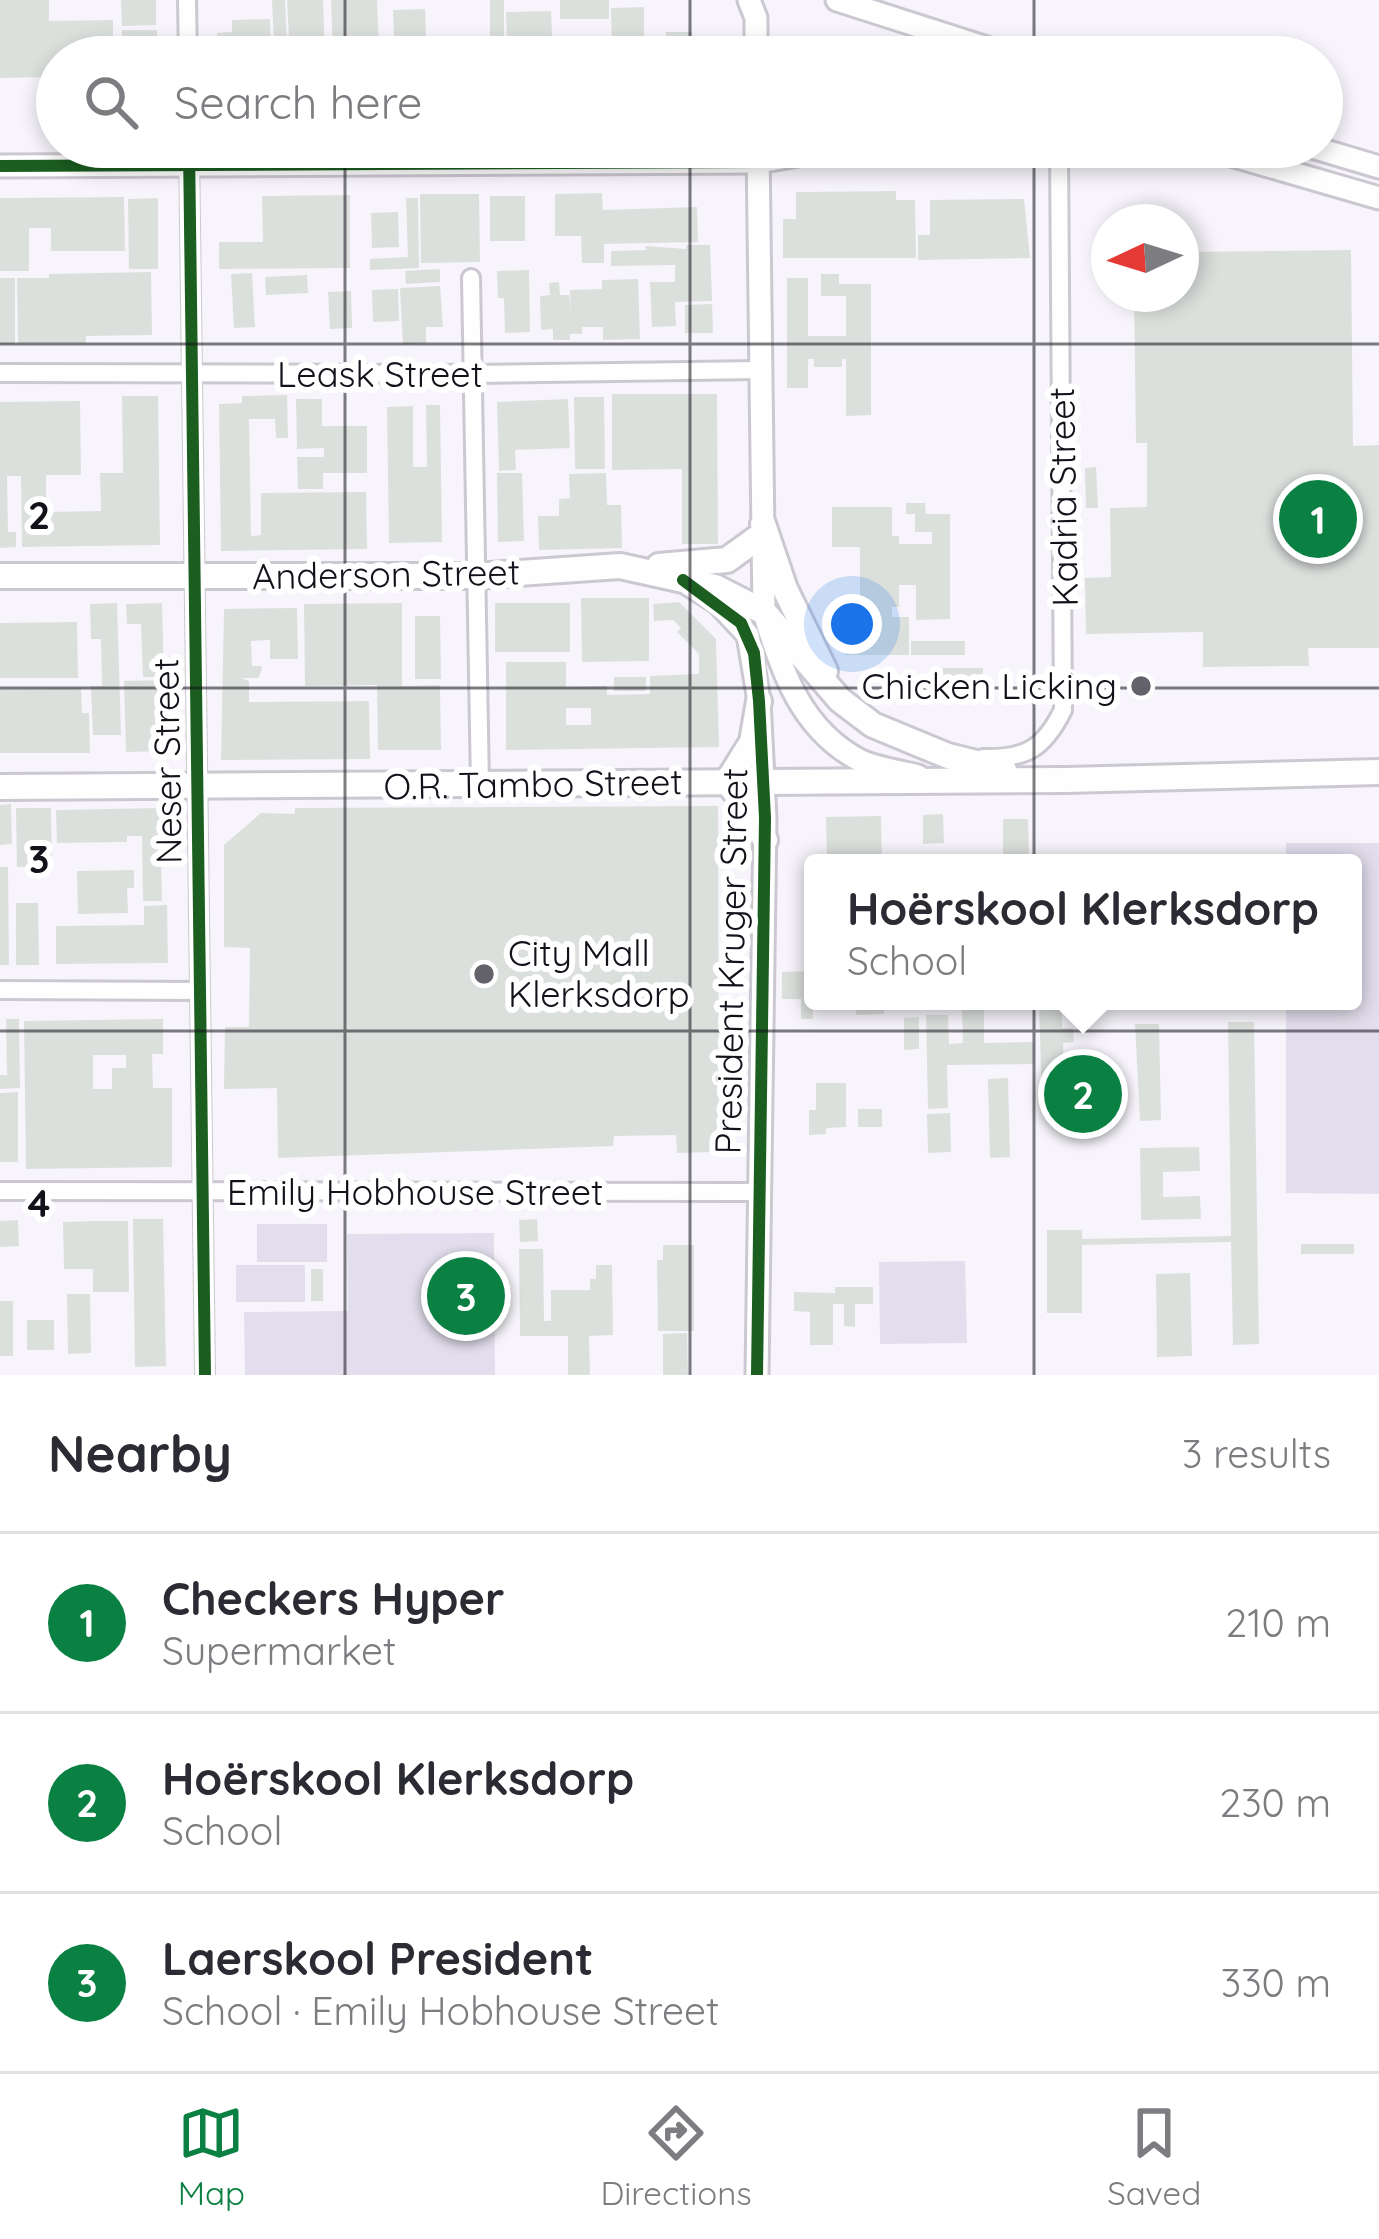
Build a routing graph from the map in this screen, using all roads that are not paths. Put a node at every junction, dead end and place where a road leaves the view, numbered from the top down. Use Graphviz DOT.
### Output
graph roads {
  1 [pos="187,0"];
  2 [pos="837,0"];
  3 [pos="188,36"];
  4 [pos="949,36"];
  5 [pos="1343,156"];
  6 [pos="36,164"];
  7 [pos="0,166"];
  8 [pos="1379,167"];
  9 [pos="189,168"];
  10 [pos="758,168"];
  11 [pos="1059,168"];
  12 [pos="1275,168"];
  13 [pos="1379,198"];
  14 [pos="471,278"];
  15 [pos="760,370"];
  16 [pos="0,373"];
  17 [pos="191,374"];
  18 [pos="473,374"];
  19 [pos="763,529"];
  20 [pos="620,566"];
  21 [pos="0,576"];
  22 [pos="194,576"];
  23 [pos="476,576"];
  24 [pos="682,580"];
  25 [pos="764,612"];
  26 [pos="840,700"];
  27 [pos="759,701"];
  28 [pos="949,756"];
  29 [pos="1379,772"];
  30 [pos="935,780"];
  31 [pos="1066,780"];
  32 [pos="727,782"];
  33 [pos="765,782"];
  34 [pos="820,782"];
  35 [pos="197,786"];
  36 [pos="480,786"];
  37 [pos="0,787"];
  38 [pos="765,829"];
  39 [pos="0,990"];
  40 [pos="200,991"];
  41 [pos="0,1191"];
  42 [pos="202,1192"];
  43 [pos="758,1192"];
  44 [pos="205,1375"];
  45 [pos="757,1375"];
  1 -- 3 [label="street"];
  2 -- 4 [label="street"];
  5 -- 8 [label="street"];
  6 -- 7 [label="street"];
  9 -- 17 [label="street, Neser Street"];
  10 -- 15 [label="street"];
  11 -- 28 [label="street, Kadria Street"];
  12 -- 13 [label="street"];
  14 -- 18 [label="street"];
  15 -- 18 [label="street, Leask Street"];
  15 -- 19 [label="street"];
  16 -- 17 [label="street, Leask Street"];
  17 -- 18 [label="street, Leask Street"];
  17 -- 22 [label="street, Neser Street"];
  18 -- 23 [label="street"];
  19 -- 20 [label="main road"];
  19 -- 25 [label="street"];
  19 -- 26 [label="main road"];
  20 -- 23 [label="main road, Anderson Street"];
  20 -- 24 [label="main road, Anderson Street"];
  21 -- 22 [label="main road, Anderson Street"];
  22 -- 23 [label="main road, Anderson Street"];
  22 -- 35 [label="street, Neser Street"];
  23 -- 36 [label="street"];
  24 -- 25 [label="main road, Anderson Street"];
  24 -- 27 [label="street, President Kruger Street"];
  25 -- 26 [label="main road, O.R. Tambo Street"];
  25 -- 30 [label="street"];
  26 -- 28 [label="main road, O.R. Tambo Street"];
  27 -- 32 [label="main road"];
  27 -- 33 [label="street, President Kruger Street"];
  28 -- 31 [label="main road, O.R. Tambo Street"];
  29 -- 31 [label="main road, O.R. Tambo Street"];
  30 -- 31 [label="main road, O.R. Tambo Street"];
  30 -- 34 [label="main road, O.R. Tambo Street"];
  32 -- 33 [label="main road, O.R. Tambo Street"];
  32 -- 36 [label="main road, O.R. Tambo Street"];
  32 -- 38 [label="main road"];
  33 -- 34 [label="main road, O.R. Tambo Street"];
  33 -- 38 [label="street, President Kruger Street"];
  34 -- 38 [label="main road"];
  35 -- 36 [label="main road, O.R. Tambo Street"];
  35 -- 37 [label="main road, O.R. Tambo Street"];
  35 -- 40 [label="street, Neser Street"];
  38 -- 43 [label="street, President Kruger Street"];
  39 -- 40 [label="street"];
  40 -- 42 [label="street, Neser Street"];
  41 -- 42 [label="street, Emily Hobhouse Street"];
  42 -- 43 [label="street, Emily Hobhouse Street"];
  42 -- 44 [label="street, Neser Street"];
  43 -- 45 [label="street, President Kruger Street"];
}
